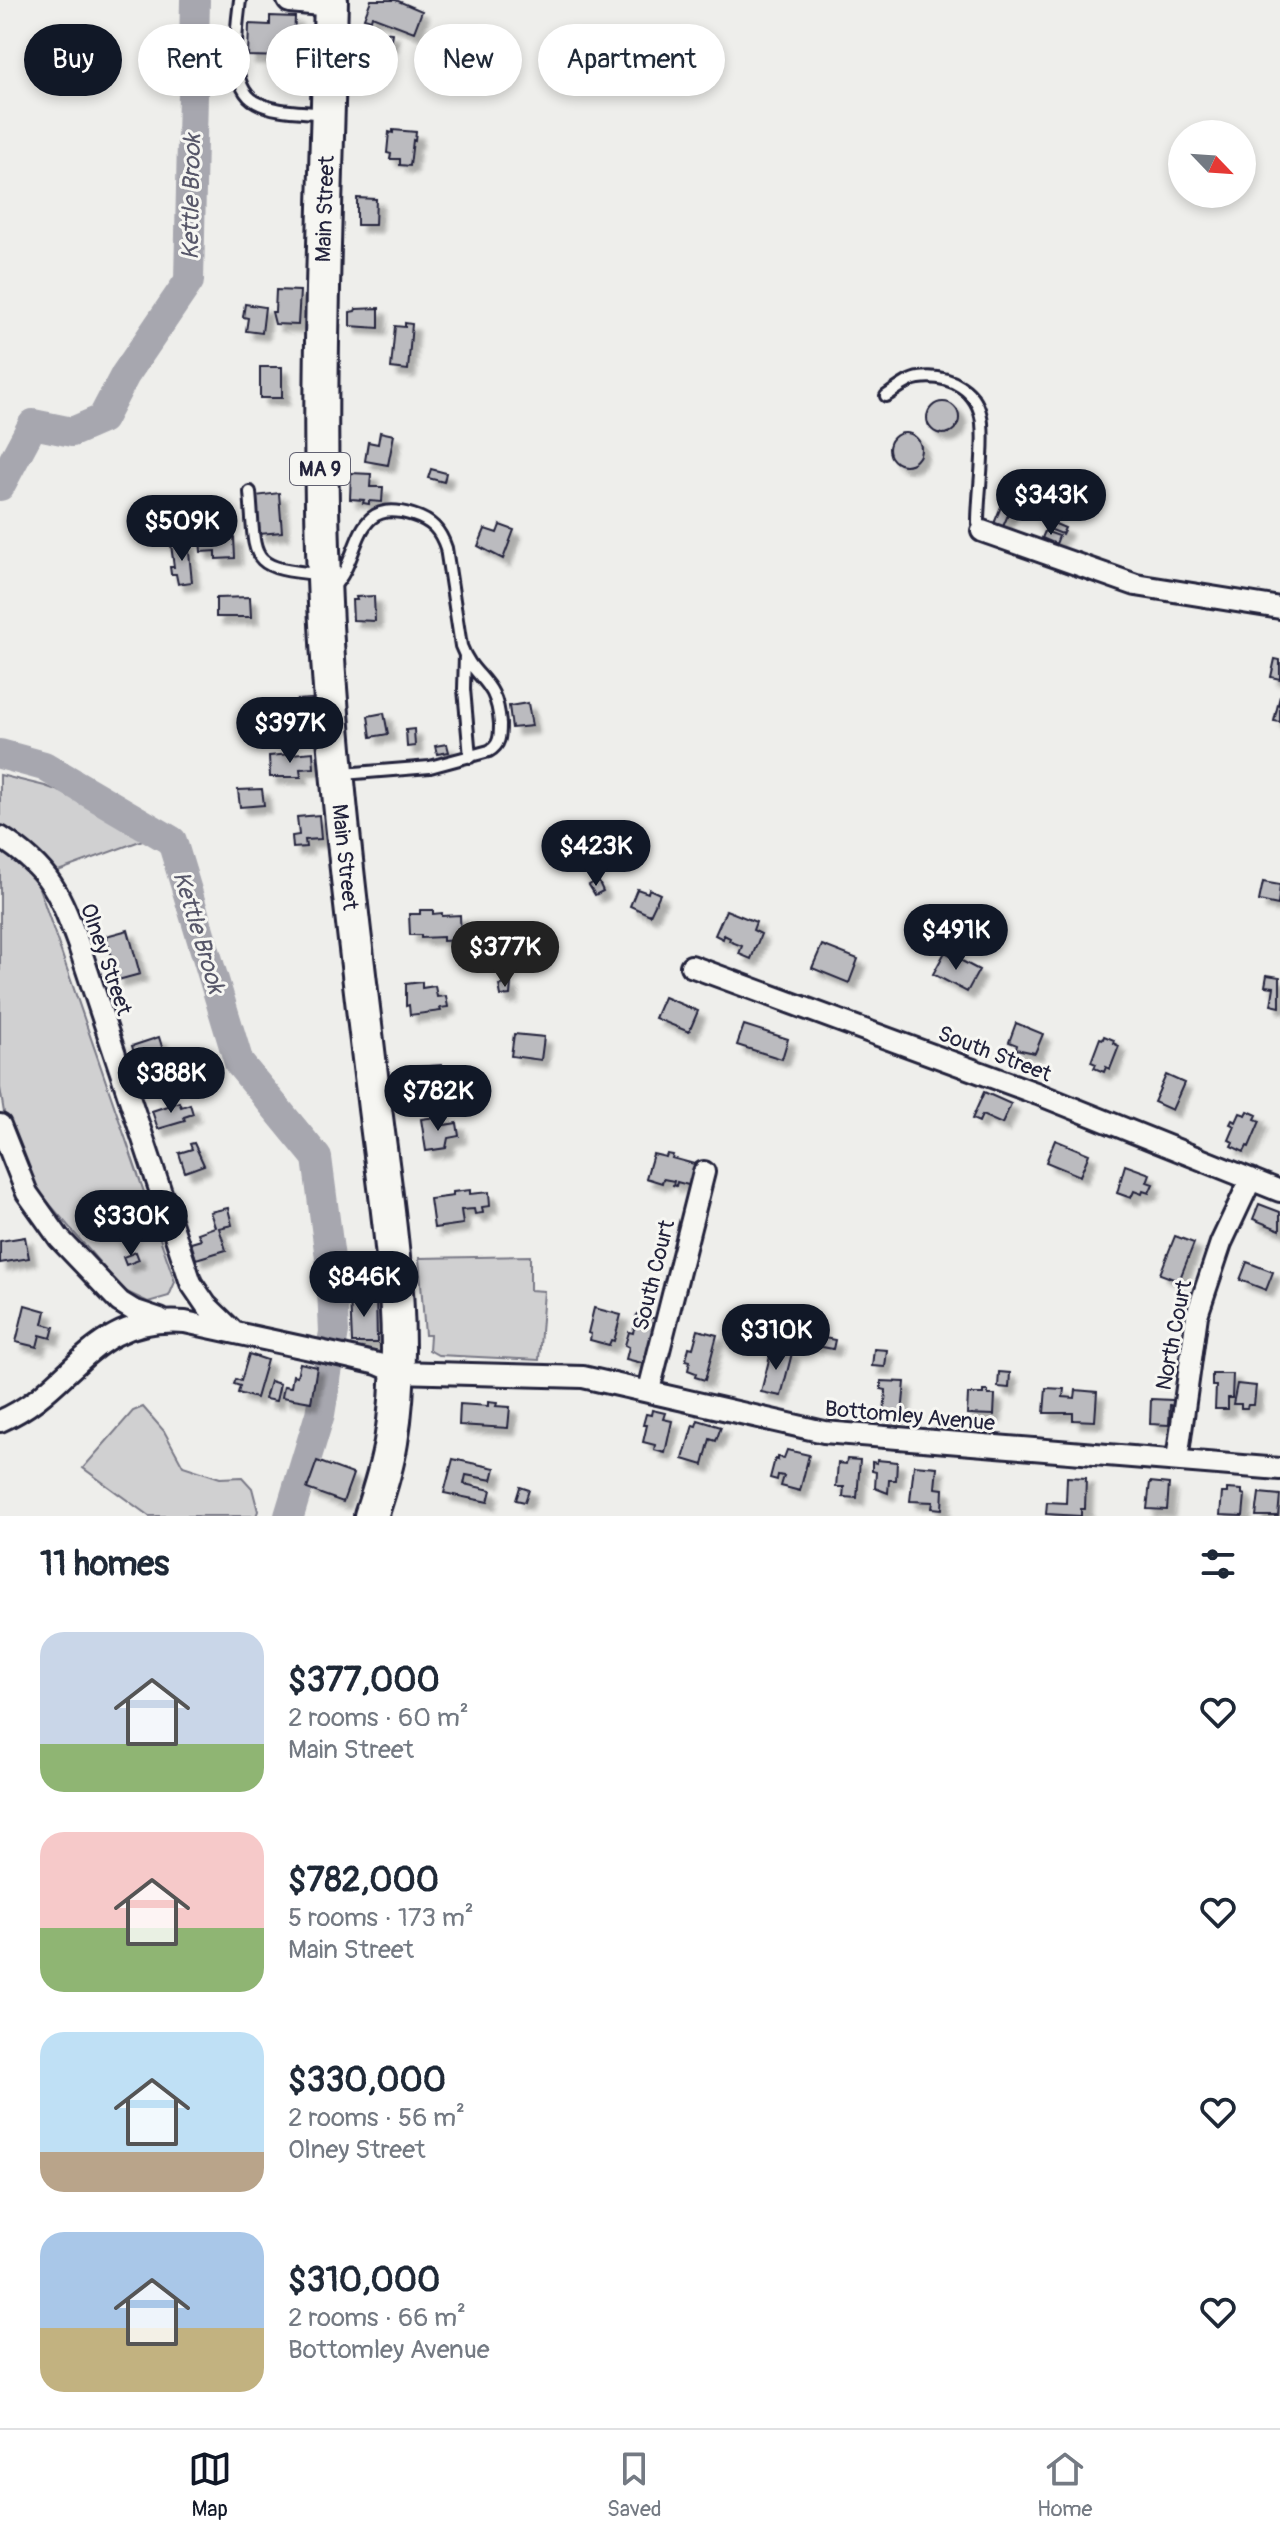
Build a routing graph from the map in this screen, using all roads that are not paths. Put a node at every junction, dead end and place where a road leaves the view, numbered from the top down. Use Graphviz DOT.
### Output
graph roads {
  1 [pos="240,0"];
  2 [pos="290,0"];
  3 [pos="331,2"];
  4 [pos="327,114"];
  5 [pos="886,396"];
  6 [pos="250,492"];
  7 [pos="982,531"];
  8 [pos="325,584"];
  9 [pos="1280,608"];
  10 [pos="465,655"];
  11 [pos="470,757"];
  12 [pos="337,775"];
  13 [pos="0,837"];
  14 [pos="691,966"];
  15 [pos="0,1125"];
  16 [pos="704,1172"];
  17 [pos="1251,1179"];
  18 [pos="1280,1191"];
  19 [pos="164,1320"];
  20 [pos="234,1332"];
  21 [pos="396,1372"];
  22 [pos="649,1390"];
  23 [pos="0,1421"];
  24 [pos="1177,1460"];
  25 [pos="1280,1469"];
  26 [pos="371,1516"];
  1 -- 4 [label="lane"];
  2 -- 3 [label="street"];
  3 -- 4 [label="highway, Main Street / MA 9"];
  4 -- 8 [label="highway, Main Street / MA 9"];
  5 -- 7 [label="lane"];
  6 -- 8 [label="lane"];
  7 -- 9 [label="street"];
  8 -- 10 [label="lane"];
  8 -- 12 [label="highway, Main Street / MA 9"];
  10 -- 11 [label="lane"];
  10 -- 11 [label="lane"];
  11 -- 12 [label="lane"];
  12 -- 21 [label="highway, Main Street / MA 9"];
  13 -- 20 [label="street, Olney Street"];
  14 -- 17 [label="street, South Street"];
  15 -- 19 [label="street"];
  16 -- 22 [label="street, South Court"];
  17 -- 18 [label="street, South Street"];
  17 -- 24 [label="street, North Court"];
  19 -- 20 [label="street, Bottomley Avenue"];
  19 -- 23 [label="street"];
  20 -- 21 [label="street, Bottomley Avenue"];
  21 -- 22 [label="street, Bottomley Avenue"];
  21 -- 26 [label="highway, Main Street / MA 9"];
  22 -- 24 [label="street, Bottomley Avenue"];
  24 -- 25 [label="street, Bottomley Avenue"];
}
